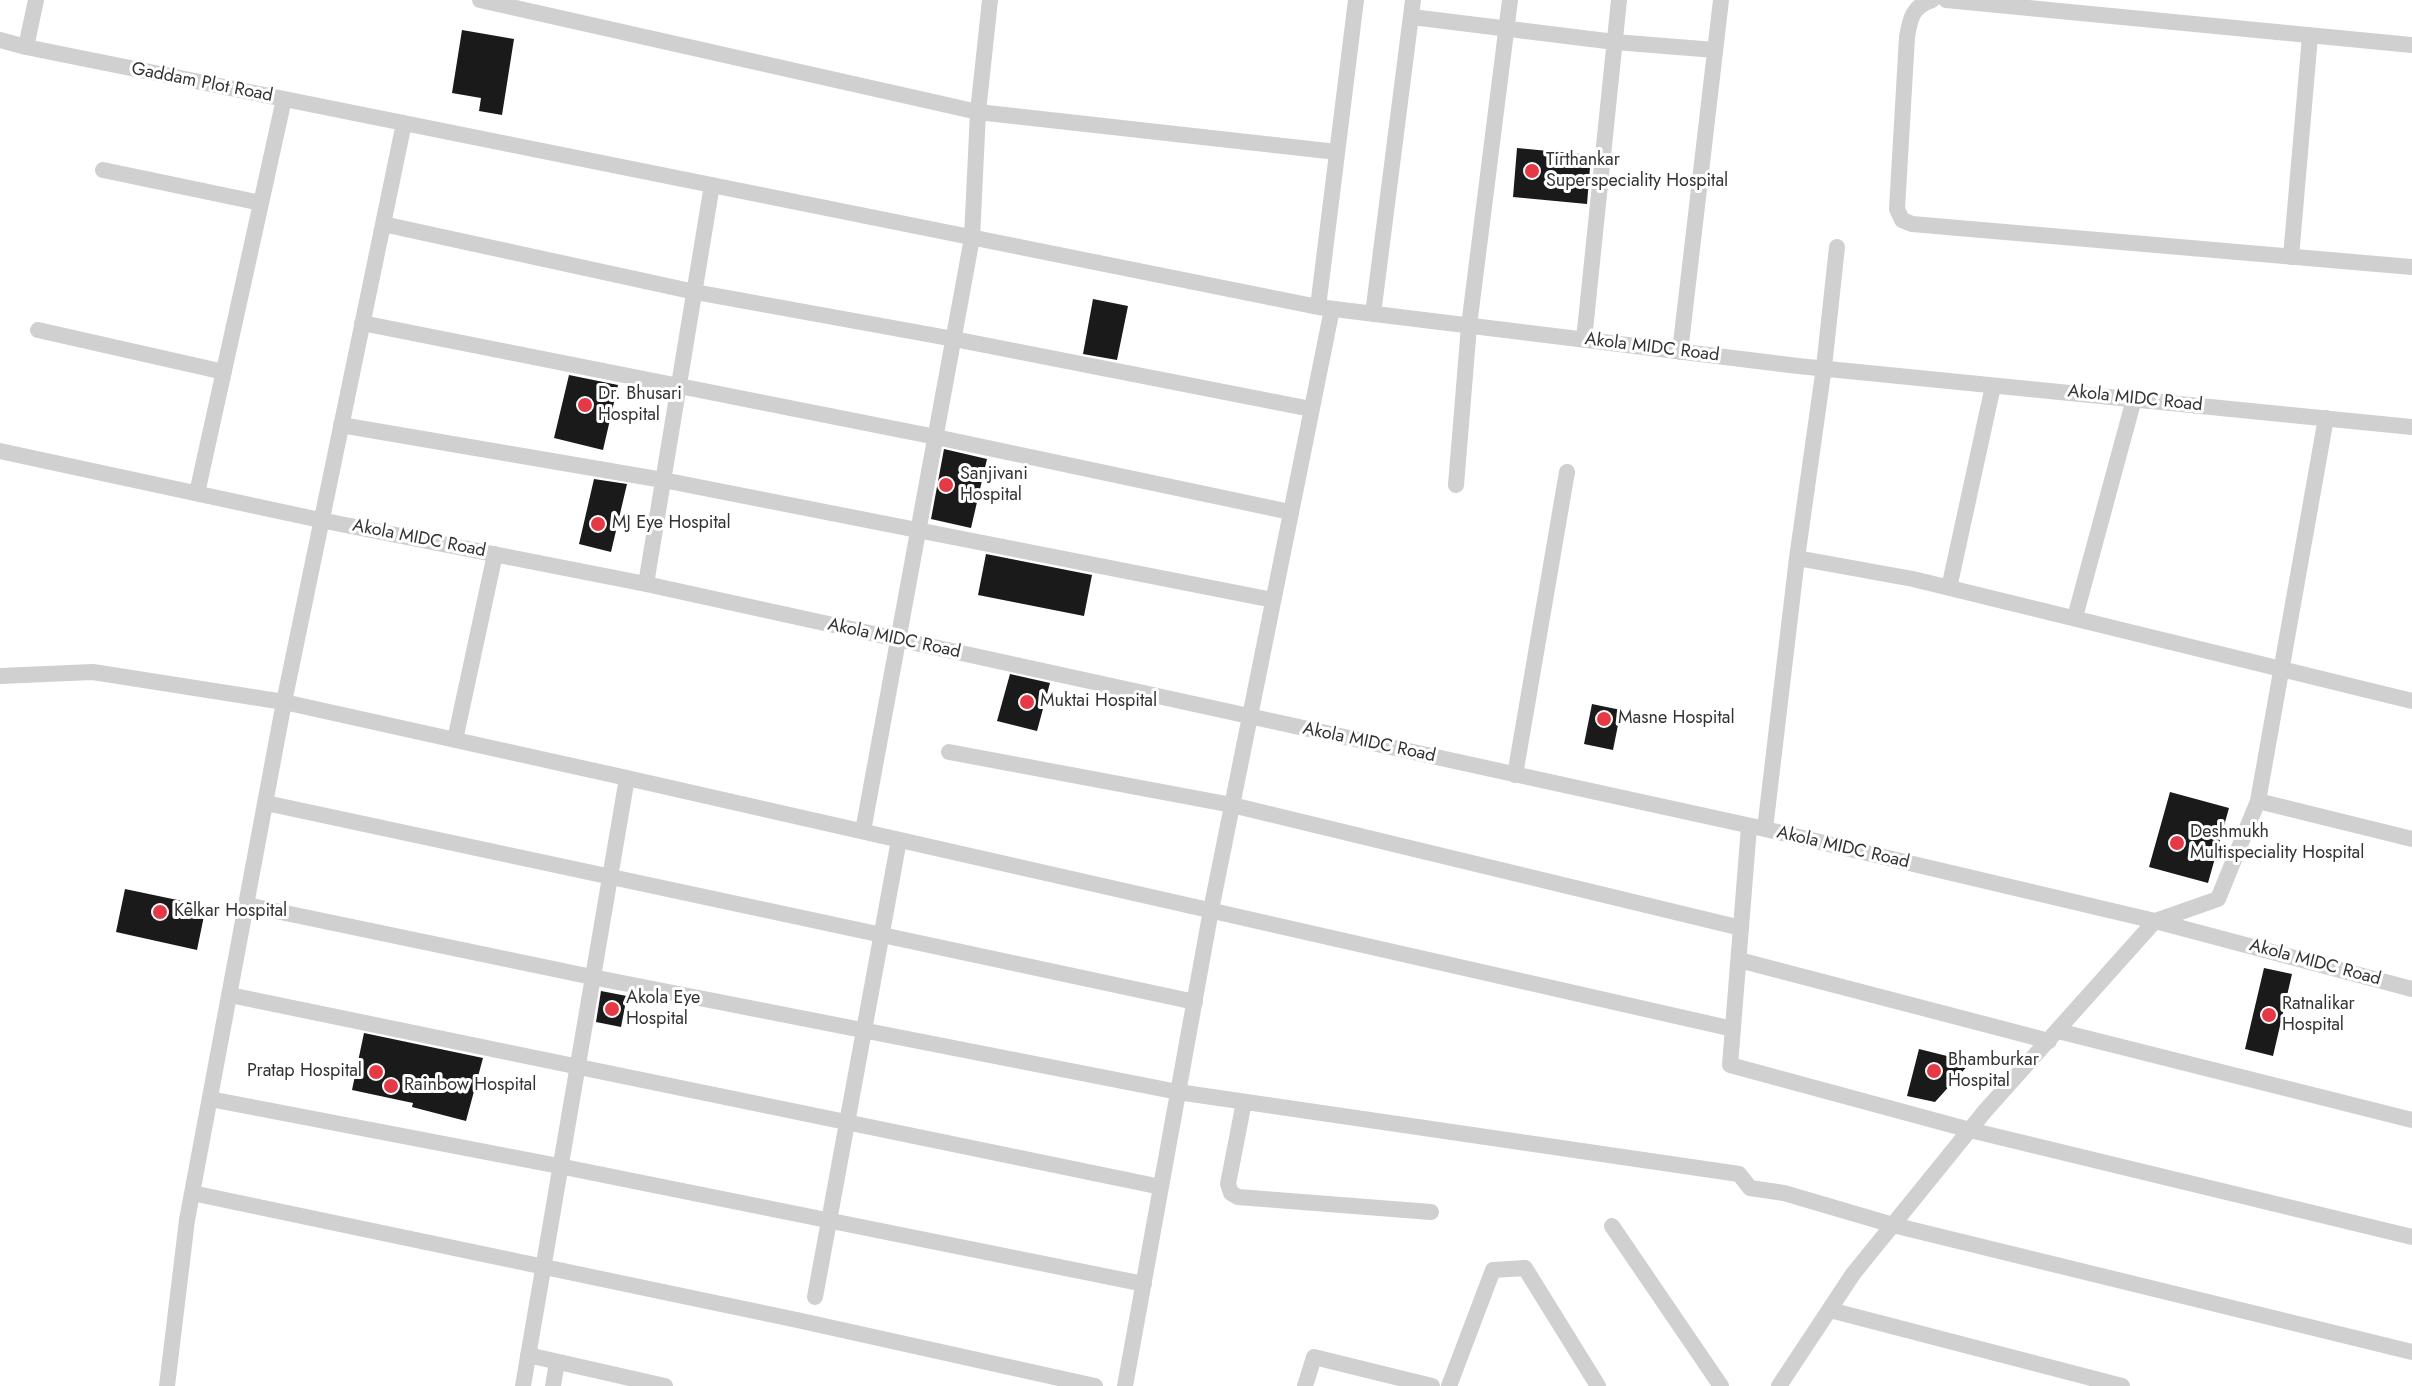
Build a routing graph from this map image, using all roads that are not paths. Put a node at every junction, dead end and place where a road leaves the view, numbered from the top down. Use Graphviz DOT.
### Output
graph roads {
  1 [pos="36,0"];
  2 [pos="480,0"];
  3 [pos="990,0"];
  4 [pos="1356,0"];
  5 [pos="1510,0"];
  6 [pos="1619,0"];
  7 [pos="1721,0"];
  8 [pos="1932,0"];
  9 [pos="1946,0"];
  10 [pos="1413,8"];
  11 [pos="1506,29"];
  12 [pos="2310,36"];
  13 [pos="0,40"];
  14 [pos="1615,42"];
  15 [pos="2412,45"];
  16 [pos="26,47"];
  17 [pos="1715,50"];
  18 [pos="284,99"];
  19 [pos="978,112"];
  20 [pos="404,123"];
  21 [pos="1337,152"];
  22 [pos="103,170"];
  23 [pos="712,185"];
  24 [pos="261,203"];
  25 [pos="383,224"];
  26 [pos="972,238"];
  27 [pos="1837,247"];
  28 [pos="2291,257"];
  29 [pos="2412,267"];
  30 [pos="695,292"];
  31 [pos="1325,308"];
  32 [pos="1373,314"];
  33 [pos="362,323"];
  34 [pos="1469,326"];
  35 [pos="38,330"];
  36 [pos="954,339"];
  37 [pos="1584,340"];
  38 [pos="1680,352"];
  39 [pos="1824,367"];
  40 [pos="224,372"];
  41 [pos="680,386"];
  42 [pos="1993,386"];
  43 [pos="2134,399"];
  44 [pos="1311,409"];
  45 [pos="2326,418"];
  46 [pos="341,425"];
  47 [pos="2412,427"];
  48 [pos="936,437"];
  49 [pos="0,451"];
  50 [pos="1567,472"];
  51 [pos="663,480"];
  52 [pos="1456,485"];
  53 [pos="197,493"];
  54 [pos="1290,512"];
  55 [pos="320,520"];
  56 [pos="920,529"];
  57 [pos="495,554"];
  58 [pos="1797,558"];
  59 [pos="646,584"];
  60 [pos="1949,588"];
  61 [pos="1272,600"];
  62 [pos="2075,617"];
  63 [pos="899,640"];
  64 [pos="2281,668"];
  65 [pos="0,676"];
  66 [pos="2412,701"];
  67 [pos="284,702"];
  68 [pos="1249,717"];
  69 [pos="455,740"];
  70 [pos="949,752"];
  71 [pos="1515,775"];
  72 [pos="627,778"];
  73 [pos="2258,801"];
  74 [pos="266,803"];
  75 [pos="1232,805"];
  76 [pos="1757,828"];
  77 [pos="863,831"];
  78 [pos="2412,839"];
  79 [pos="899,840"];
  80 [pos="610,875"];
  81 [pos="247,905"];
  82 [pos="1211,910"];
  83 [pos="2155,921"];
  84 [pos="1741,928"];
  85 [pos="882,934"];
  86 [pos="1739,960"];
  87 [pos="592,977"];
  88 [pos="2412,989"];
  89 [pos="230,994"];
  90 [pos="1194,1002"];
  91 [pos="1733,1029"];
  92 [pos="865,1031"];
  93 [pos="2053,1036"];
  94 [pos="577,1068"];
  95 [pos="1178,1092"];
  96 [pos="210,1099"];
  97 [pos="1244,1102"];
  98 [pos="2412,1120"];
  99 [pos="848,1123"];
  100 [pos="1970,1130"];
  101 [pos="559,1166"];
  102 [pos="1161,1187"];
  103 [pos="192,1193"];
  104 [pos="1431,1212"];
  105 [pos="830,1221"];
  106 [pos="1893,1225"];
  107 [pos="1612,1226"];
  108 [pos="2412,1237"];
  109 [pos="542,1267"];
  110 [pos="1144,1284"];
  111 [pos="815,1297"];
  112 [pos="1830,1310"];
  113 [pos="2412,1352"];
  114 [pos="528,1355"];
  115 [pos="557,1362"];
  116 [pos="167,1386"];
  117 [pos="523,1386"];
  118 [pos="553,1386"];
  119 [pos="665,1386"];
  120 [pos="1095,1386"];
  121 [pos="1125,1386"];
  122 [pos="1305,1386"];
  123 [pos="1432,1386"];
  124 [pos="1449,1386"];
  125 [pos="1598,1386"];
  126 [pos="1721,1386"];
  127 [pos="1779,1386"];
  128 [pos="2122,1386"];
  1 -- 16 [label="street"];
  2 -- 19 [label="street"];
  3 -- 19 [label="street"];
  4 -- 21 [label="street"];
  5 -- 11 [label="street"];
  6 -- 14 [label="street"];
  7 -- 17 [label="street"];
  8 -- 28 [label="street"];
  9 -- 12 [label="street"];
  10 -- 11 [label="street"];
  10 -- 32 [label="street"];
  11 -- 14 [label="street"];
  11 -- 34 [label="street"];
  12 -- 15 [label="street"];
  12 -- 28 [label="street"];
  13 -- 16 [label="street, Gaddam Plot Road"];
  14 -- 17 [label="street"];
  14 -- 37 [label="street"];
  16 -- 18 [label="street, Gaddam Plot Road"];
  17 -- 38 [label="street"];
  18 -- 20 [label="street, Gaddam Plot Road"];
  18 -- 24 [label="street"];
  19 -- 21 [label="street"];
  19 -- 26 [label="street"];
  20 -- 23 [label="street, Akola MIDC Road"];
  20 -- 25 [label="street"];
  21 -- 31 [label="street"];
  22 -- 24 [label="street"];
  23 -- 26 [label="street, Akola MIDC Road"];
  23 -- 30 [label="street"];
  24 -- 40 [label="street"];
  25 -- 30 [label="street"];
  25 -- 33 [label="street"];
  26 -- 31 [label="street, Akola MIDC Road"];
  26 -- 36 [label="street"];
  27 -- 39 [label="street"];
  28 -- 29 [label="street"];
  30 -- 36 [label="street"];
  30 -- 41 [label="street"];
  31 -- 32 [label="street, Akola MIDC Road"];
  31 -- 44 [label="street"];
  32 -- 34 [label="street, Akola MIDC Road"];
  33 -- 41 [label="street"];
  33 -- 46 [label="street"];
  34 -- 37 [label="street, Akola MIDC Road"];
  34 -- 52 [label="street"];
  35 -- 40 [label="street"];
  36 -- 44 [label="street"];
  36 -- 48 [label="street"];
  37 -- 38 [label="street, Akola MIDC Road"];
  38 -- 39 [label="street, Akola MIDC Road"];
  39 -- 42 [label="street, Akola MIDC Road"];
  39 -- 58 [label="street"];
  40 -- 53 [label="street"];
  41 -- 48 [label="street"];
  41 -- 51 [label="street"];
  42 -- 43 [label="street, Akola MIDC Road"];
  42 -- 60 [label="street"];
  43 -- 45 [label="street, Akola MIDC Road"];
  43 -- 62 [label="street"];
  44 -- 54 [label="street"];
  45 -- 47 [label="street, Akola MIDC Road"];
  45 -- 64 [label="street"];
  46 -- 51 [label="street"];
  46 -- 55 [label="street"];
  48 -- 54 [label="street"];
  48 -- 56 [label="street"];
  49 -- 53 [label="street, Akola MIDC Road"];
  50 -- 71 [label="street"];
  51 -- 56 [label="street"];
  51 -- 59 [label="street"];
  53 -- 55 [label="street, Akola MIDC Road"];
  54 -- 61 [label="street"];
  55 -- 57 [label="street, Akola MIDC Road"];
  55 -- 67 [label="street"];
  56 -- 61 [label="street"];
  56 -- 63 [label="street"];
  57 -- 59 [label="street, Akola MIDC Road"];
  57 -- 69 [label="street"];
  58 -- 60 [label="street"];
  58 -- 76 [label="street"];
  59 -- 63 [label="street, Akola MIDC Road"];
  60 -- 62 [label="street"];
  61 -- 68 [label="street"];
  62 -- 64 [label="street"];
  63 -- 68 [label="street, Akola MIDC Road"];
  63 -- 77 [label="street"];
  64 -- 66 [label="street"];
  64 -- 73 [label="street"];
  65 -- 67 [label="street"];
  67 -- 69 [label="street"];
  67 -- 74 [label="street"];
  68 -- 71 [label="street, Akola MIDC Road"];
  68 -- 75 [label="street"];
  69 -- 72 [label="street"];
  70 -- 75 [label="street"];
  71 -- 76 [label="street, Akola MIDC Road"];
  72 -- 77 [label="street"];
  72 -- 80 [label="street"];
  73 -- 78 [label="street"];
  73 -- 83 [label="street"];
  74 -- 80 [label="street"];
  74 -- 81 [label="street"];
  75 -- 82 [label="street"];
  75 -- 84 [label="street"];
  76 -- 83 [label="street, Akola MIDC Road"];
  76 -- 84 [label="street"];
  77 -- 79 [label="street"];
  79 -- 82 [label="street"];
  79 -- 85 [label="street"];
  80 -- 85 [label="street"];
  80 -- 87 [label="street"];
  81 -- 87 [label="street"];
  81 -- 89 [label="street"];
  82 -- 90 [label="street"];
  82 -- 91 [label="street"];
  83 -- 88 [label="street, Akola MIDC Road"];
  83 -- 93 [label="street"];
  84 -- 86 [label="street"];
  85 -- 90 [label="street"];
  85 -- 92 [label="street"];
  86 -- 91 [label="street"];
  86 -- 93 [label="street"];
  87 -- 92 [label="street"];
  87 -- 94 [label="street"];
  89 -- 94 [label="street"];
  89 -- 96 [label="street"];
  90 -- 95 [label="street"];
  91 -- 100 [label="street"];
  92 -- 95 [label="street"];
  92 -- 99 [label="street"];
  93 -- 98 [label="street"];
  93 -- 100 [label="street"];
  94 -- 99 [label="street"];
  94 -- 101 [label="street"];
  95 -- 97 [label="street"];
  95 -- 102 [label="street"];
  96 -- 101 [label="street"];
  96 -- 103 [label="street"];
  97 -- 104 [label="street"];
  97 -- 106 [label="street"];
  99 -- 102 [label="street"];
  99 -- 105 [label="street"];
  100 -- 106 [label="street"];
  100 -- 108 [label="street"];
  101 -- 105 [label="street"];
  101 -- 109 [label="street"];
  102 -- 110 [label="street"];
  103 -- 109 [label="street"];
  103 -- 116 [label="street"];
  105 -- 110 [label="street"];
  105 -- 111 [label="street"];
  106 -- 112 [label="street"];
  106 -- 113 [label="street"];
  107 -- 126 [label="street"];
  109 -- 114 [label="street"];
  109 -- 120 [label="street"];
  110 -- 121 [label="street"];
  112 -- 127 [label="street"];
  112 -- 128 [label="street"];
  114 -- 115 [label="street"];
  114 -- 117 [label="street"];
  115 -- 118 [label="street"];
  115 -- 119 [label="street"];
  122 -- 123 [label="street"];
  124 -- 125 [label="street"];
}
